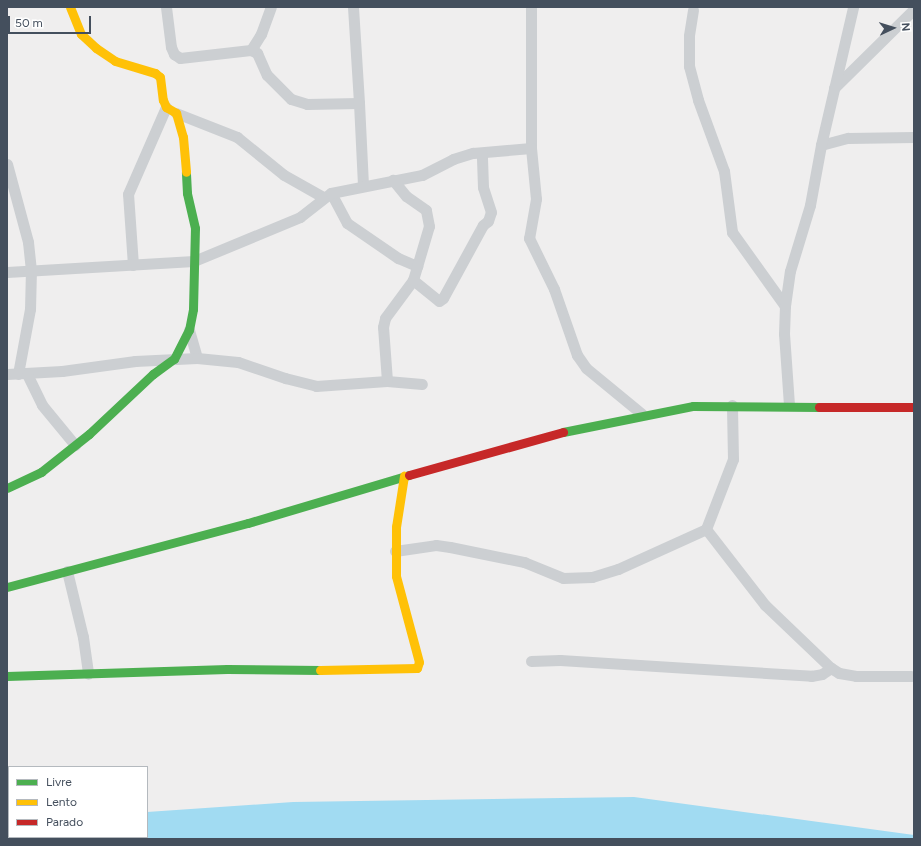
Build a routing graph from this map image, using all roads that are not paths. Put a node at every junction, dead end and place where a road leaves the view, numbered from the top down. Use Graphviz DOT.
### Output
graph roads {
  1 [pos="70,7"];
  2 [pos="166,7"];
  3 [pos="271,7"];
  4 [pos="353,7"];
  5 [pos="531,7"];
  6 [pos="853,7"];
  7 [pos="692,10"];
  8 [pos="914,10"];
  9 [pos="251,50"];
  10 [pos="833,88"];
  11 [pos="359,103"];
  12 [pos="166,107"];
  13 [pos="176,113"];
  14 [pos="914,137"];
  15 [pos="821,145"];
  16 [pos="531,148"];
  17 [pos="482,153"];
  18 [pos="7,164"];
  19 [pos="393,180"];
  20 [pos="363,185"];
  21 [pos="327,195"];
  22 [pos="194,260"];
  23 [pos="133,265"];
  24 [pos="417,266"];
  25 [pos="31,269"];
  26 [pos="7,272"];
  27 [pos="413,280"];
  28 [pos="785,306"];
  29 [pos="189,330"];
  30 [pos="197,358"];
  31 [pos="174,359"];
  32 [pos="17,374"];
  33 [pos="387,381"];
  34 [pos="422,384"];
  35 [pos="732,405"];
  36 [pos="789,405"];
  37 [pos="914,407"];
  38 [pos="642,414"];
  39 [pos="75,444"];
  40 [pos="404,476"];
  41 [pos="7,488"];
  42 [pos="706,529"];
  43 [pos="395,551"];
  44 [pos="67,571"];
  45 [pos="7,587"];
  46 [pos="531,661"];
  47 [pos="832,668"];
  48 [pos="88,674"];
  49 [pos="7,676"];
  50 [pos="911,676"];
  1 -- 12 [label="street"];
  2 -- 9 [label="street"];
  3 -- 9 [label="street"];
  4 -- 11 [label="street"];
  5 -- 16 [label="street"];
  6 -- 10 [label="street"];
  7 -- 28 [label="street"];
  8 -- 10 [label="street"];
  9 -- 11 [label="street"];
  10 -- 15 [label="street"];
  11 -- 20 [label="street"];
  12 -- 13 [label="street"];
  12 -- 23 [label="street"];
  13 -- 21 [label="street"];
  13 -- 22 [label="street"];
  14 -- 15 [label="street"];
  15 -- 28 [label="street"];
  16 -- 17 [label="street"];
  16 -- 38 [label="street"];
  17 -- 19 [label="street"];
  17 -- 27 [label="street"];
  18 -- 25 [label="street"];
  19 -- 20 [label="street"];
  19 -- 24 [label="street"];
  20 -- 21 [label="street"];
  21 -- 22 [label="street"];
  21 -- 24 [label="street"];
  22 -- 23 [label="street"];
  22 -- 29 [label="street"];
  23 -- 25 [label="street"];
  24 -- 27 [label="street"];
  25 -- 26 [label="street"];
  25 -- 32 [label="street"];
  27 -- 33 [label="street"];
  28 -- 36 [label="street"];
  29 -- 30 [label="street"];
  29 -- 31 [label="street"];
  30 -- 31 [label="street"];
  30 -- 33 [label="street"];
  31 -- 32 [label="street"];
  31 -- 39 [label="street"];
  32 -- 39 [label="street"];
  33 -- 34 [label="street"];
  35 -- 36 [label="street"];
  35 -- 38 [label="street"];
  35 -- 42 [label="street"];
  36 -- 37 [label="street"];
  38 -- 40 [label="street"];
  39 -- 41 [label="street"];
  40 -- 43 [label="street"];
  40 -- 44 [label="street"];
  42 -- 43 [label="street"];
  42 -- 47 [label="street"];
  43 -- 48 [label="street"];
  44 -- 45 [label="street"];
  44 -- 48 [label="street"];
  46 -- 47 [label="street"];
  47 -- 50 [label="street"];
  48 -- 49 [label="street"];
}
